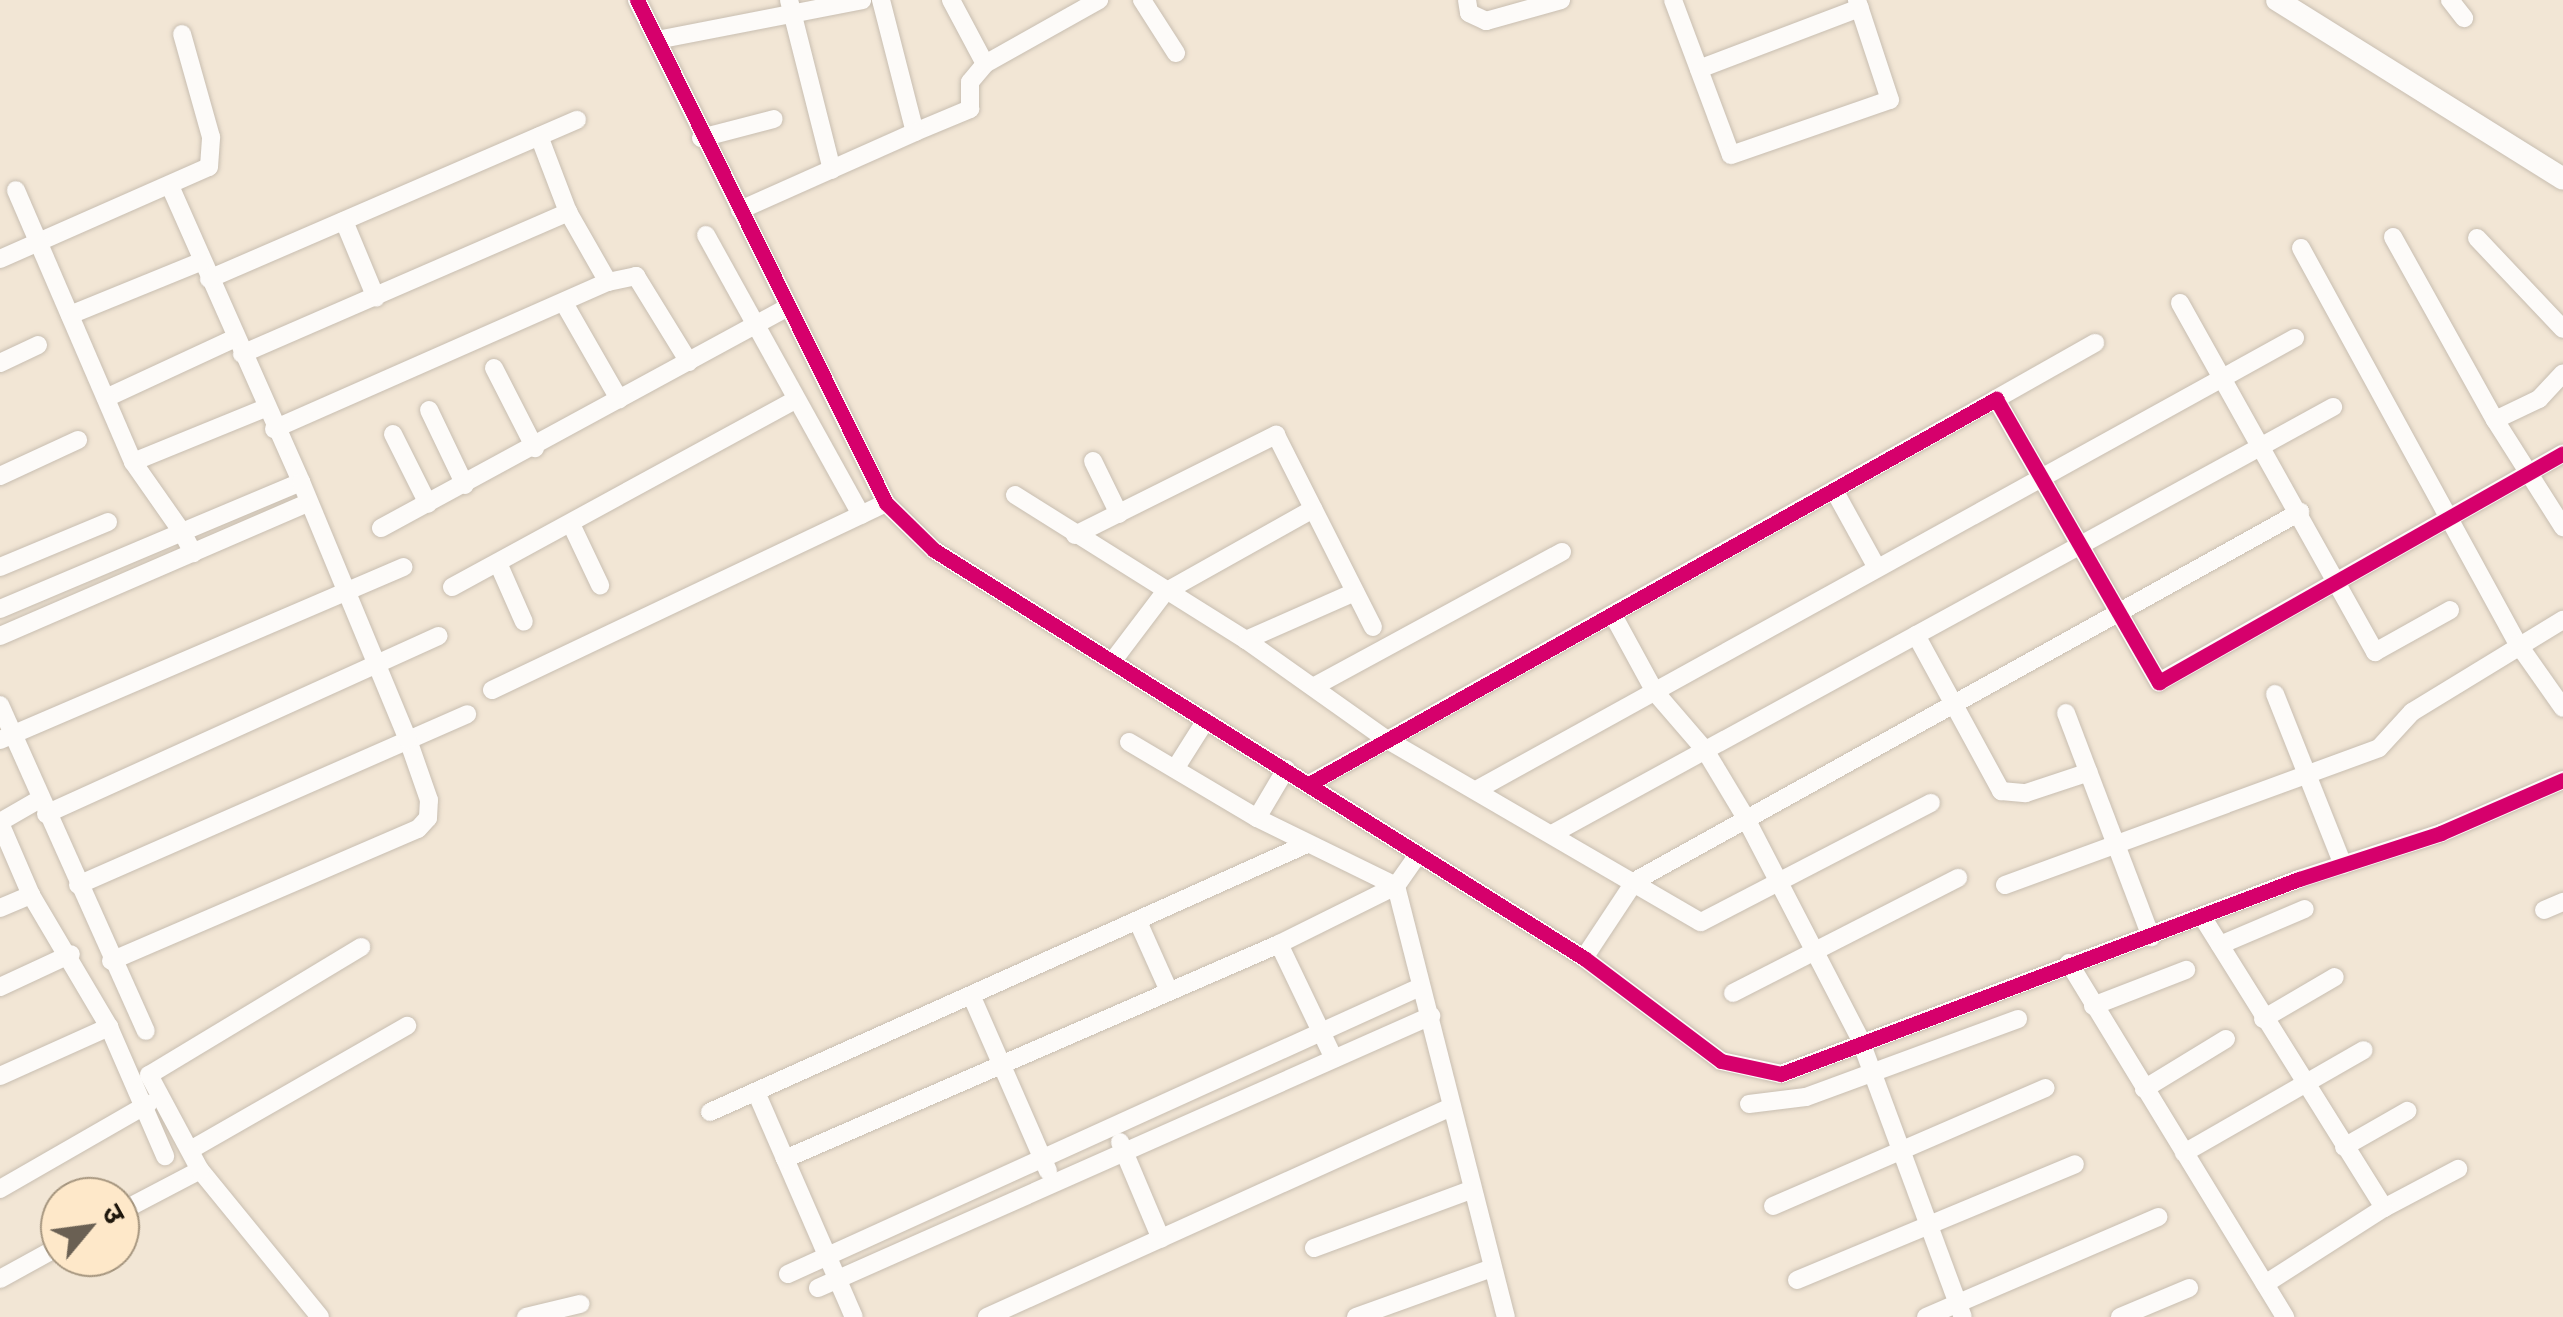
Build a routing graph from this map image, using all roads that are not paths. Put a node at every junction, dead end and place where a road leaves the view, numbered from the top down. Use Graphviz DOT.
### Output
graph roads {
  1 [pos="637,0"];
  2 [pos="862,0"];
  3 [pos="881,0"];
  4 [pos="1099,0"];
  5 [pos="1142,0"];
  6 [pos="1467,0"];
  7 [pos="1561,0"];
  8 [pos="1674,0"];
  9 [pos="2276,0"];
  10 [pos="2450,0"];
  11 [pos="1858,4"];
  12 [pos="960,5"];
  13 [pos="791,8"];
  14 [pos="2464,18"];
  15 [pos="182,34"];
  16 [pos="657,40"];
  17 [pos="1176,53"];
  18 [pos="985,64"];
  19 [pos="1699,69"];
  20 [pos="578,120"];
  21 [pos="774,120"];
  22 [pos="915,132"];
  23 [pos="539,136"];
  24 [pos="701,138"];
  25 [pos="832,170"];
  26 [pos="2563,180"];
  27 [pos="170,186"];
  28 [pos="16,190"];
  29 [pos="740,210"];
  30 [pos="568,212"];
  31 [pos="344,221"];
  32 [pos="706,235"];
  33 [pos="2392,238"];
  34 [pos="2476,238"];
  35 [pos="38,242"];
  36 [pos="2301,248"];
  37 [pos="0,259"];
  38 [pos="206,270"];
  39 [pos="608,282"];
  40 [pos="376,298"];
  41 [pos="564,303"];
  42 [pos="2180,303"];
  43 [pos="70,315"];
  44 [pos="773,317"];
  45 [pos="2563,329"];
  46 [pos="2295,338"];
  47 [pos="2095,343"];
  48 [pos="38,345"];
  49 [pos="238,346"];
  50 [pos="688,362"];
  51 [pos="0,363"];
  52 [pos="494,368"];
  53 [pos="2563,373"];
  54 [pos="2222,376"];
  55 [pos="106,398"];
  56 [pos="619,399"];
  57 [pos="1996,399"];
  58 [pos="795,400"];
  59 [pos="2333,406"];
  60 [pos="265,408"];
  61 [pos="429,410"];
  62 [pos="2495,420"];
  63 [pos="274,429"];
  64 [pos="393,434"];
  65 [pos="78,440"];
  66 [pos="2260,443"];
  67 [pos="535,448"];
  68 [pos="2563,453"];
  69 [pos="1093,460"];
  70 [pos="133,462"];
  71 [pos="0,476"];
  72 [pos="2527,476"];
  73 [pos="2041,477"];
  74 [pos="300,482"];
  75 [pos="464,485"];
  76 [pos="1834,490"];
  77 [pos="1015,495"];
  78 [pos="308,503"];
  79 [pos="428,504"];
  80 [pos="1313,509"];
  81 [pos="873,510"];
  82 [pos="2300,512"];
  83 [pos="1119,514"];
  84 [pos="2451,519"];
  85 [pos="108,522"];
  86 [pos="570,524"];
  87 [pos="2563,527"];
  88 [pos="381,528"];
  89 [pos="182,532"];
  90 [pos="1075,536"];
  91 [pos="2079,544"];
  92 [pos="1562,552"];
  93 [pos="192,553"];
  94 [pos="498,563"];
  95 [pos="0,567"];
  96 [pos="403,567"];
  97 [pos="1877,568"];
  98 [pos="2339,581"];
  99 [pos="600,585"];
  100 [pos="452,587"];
  101 [pos="1166,592"];
  102 [pos="1355,592"];
  103 [pos="342,594"];
  104 [pos="0,610"];
  105 [pos="2450,610"];
  106 [pos="2118,611"];
  107 [pos="1613,615"];
  108 [pos="2563,620"];
  109 [pos="524,622"];
  110 [pos="1372,627"];
  111 [pos="1916,634"];
  112 [pos="0,636"];
  113 [pos="438,636"];
  114 [pos="1246,640"];
  115 [pos="2518,644"];
  116 [pos="1112,662"];
  117 [pos="374,664"];
  118 [pos="1315,686"];
  119 [pos="492,690"];
  120 [pos="1655,692"];
  121 [pos="2275,694"];
  122 [pos="1953,703"];
  123 [pos="0,705"];
  124 [pos="2563,708"];
  125 [pos="467,714"];
  126 [pos="2066,714"];
  127 [pos="1198,731"];
  128 [pos="7,738"];
  129 [pos="1386,739"];
  130 [pos="408,740"];
  131 [pos="1129,742"];
  132 [pos="1705,750"];
  133 [pos="1175,770"];
  134 [pos="2088,772"];
  135 [pos="2309,776"];
  136 [pos="2563,780"];
  137 [pos="1280,781"];
  138 [pos="1309,784"];
  139 [pos="1480,788"];
  140 [pos="1931,804"];
  141 [pos="43,806"];
  142 [pos="1744,815"];
  143 [pos="1256,818"];
  144 [pos="0,822"];
  145 [pos="1554,833"];
  146 [pos="1307,844"];
  147 [pos="2117,847"];
  148 [pos="2342,864"];
  149 [pos="1408,870"];
  150 [pos="1958,878"];
  151 [pos="1635,881"];
  152 [pos="1781,882"];
  153 [pos="78,885"];
  154 [pos="2005,886"];
  155 [pos="31,895"];
  156 [pos="2563,902"];
  157 [pos="0,908"];
  158 [pos="2305,909"];
  159 [pos="2544,910"];
  160 [pos="1139,924"];
  161 [pos="2211,931"];
  162 [pos="2152,937"];
  163 [pos="1279,944"];
  164 [pos="361,947"];
  165 [pos="1816,951"];
  166 [pos="72,954"];
  167 [pos="1584,958"];
  168 [pos="112,962"];
  169 [pos="2186,970"];
  170 [pos="2074,973"];
  171 [pos="2335,977"];
  172 [pos="1420,986"];
  173 [pos="0,987"];
  174 [pos="1170,991"];
  175 [pos="1733,993"];
  176 [pos="972,997"];
  177 [pos="2093,1006"];
  178 [pos="1431,1016"];
  179 [pos="2018,1019"];
  180 [pos="2263,1019"];
  181 [pos="108,1026"];
  182 [pos="406,1026"];
  183 [pos="1320,1030"];
  184 [pos="146,1031"];
  185 [pos="2226,1038"];
  186 [pos="2364,1050"];
  187 [pos="1867,1057"];
  188 [pos="1334,1059"];
  189 [pos="1002,1065"];
  190 [pos="0,1076"];
  191 [pos="2304,1086"];
  192 [pos="2046,1088"];
  193 [pos="2144,1089"];
  194 [pos="756,1092"];
  195 [pos="150,1103"];
  196 [pos="1749,1104"];
  197 [pos="1449,1108"];
  198 [pos="2407,1111"];
  199 [pos="710,1112"];
  200 [pos="1114,1128"];
  201 [pos="2344,1147"];
  202 [pos="1902,1148"];
  203 [pos="192,1150"];
  204 [pos="1124,1152"];
  205 [pos="2184,1153"];
  206 [pos="165,1156"];
  207 [pos="785,1158"];
  208 [pos="1044,1160"];
  209 [pos="2075,1164"];
  210 [pos="2458,1169"];
  211 [pos="200,1170"];
  212 [pos="1052,1183"];
  213 [pos="0,1189"];
  214 [pos="1471,1190"];
  215 [pos="140,1202"];
  216 [pos="1773,1206"];
  217 [pos="2384,1208"];
  218 [pos="2158,1217"];
  219 [pos="1930,1226"];
  220 [pos="1160,1239"];
  221 [pos="1314,1248"];
  222 [pos="828,1256"];
  223 [pos="40,1257"];
  224 [pos="1492,1268"];
  225 [pos="788,1274"];
  226 [pos="837,1277"];
  227 [pos="0,1279"];
  228 [pos="1798,1280"];
  229 [pos="2265,1284"];
  230 [pos="818,1288"];
  231 [pos="2189,1288"];
  232 [pos="580,1304"];
  233 [pos="1962,1310"];
  234 [pos="320,1317"];
  235 [pos="526,1317"];
  236 [pos="854,1317"];
  237 [pos="987,1317"];
  238 [pos="1356,1317"];
  239 [pos="1506,1317"];
  240 [pos="1926,1317"];
  241 [pos="2120,1317"];
  242 [pos="2285,1317"];
  1 -- 16 [label="street"];
  2 -- 13 [label="street"];
  3 -- 22 [label="street"];
  4 -- 18 [label="street"];
  5 -- 17 [label="street"];
  6 -- 7 [label="street"];
  8 -- 19 [label="street"];
  9 -- 26 [label="street"];
  10 -- 14 [label="street"];
  11 -- 19 [label="street"];
  11 -- 19 [label="street"];
  12 -- 18 [label="street"];
  13 -- 16 [label="street"];
  13 -- 25 [label="street"];
  15 -- 27 [label="street"];
  16 -- 24 [label="street"];
  18 -- 22 [label="street"];
  20 -- 23 [label="street"];
  21 -- 24 [label="street"];
  22 -- 25 [label="street"];
  23 -- 30 [label="street"];
  23 -- 31 [label="street"];
  24 -- 29 [label="street"];
  25 -- 29 [label="street"];
  27 -- 35 [label="street"];
  27 -- 38 [label="street"];
  28 -- 35 [label="street"];
  29 -- 44 [label="street"];
  30 -- 39 [label="street"];
  30 -- 40 [label="street"];
  31 -- 38 [label="street"];
  31 -- 40 [label="street"];
  32 -- 44 [label="street"];
  33 -- 62 [label="street"];
  34 -- 45 [label="street"];
  35 -- 37 [label="street"];
  35 -- 43 [label="street"];
  36 -- 84 [label="street"];
  38 -- 43 [label="street"];
  38 -- 49 [label="street"];
  39 -- 41 [label="street"];
  39 -- 50 [label="street"];
  40 -- 49 [label="street"];
  41 -- 56 [label="street"];
  41 -- 63 [label="street"];
  42 -- 54 [label="street"];
  43 -- 55 [label="street"];
  44 -- 50 [label="street"];
  44 -- 58 [label="street"];
  44 -- 81 [label="street"];
  46 -- 54 [label="street"];
  47 -- 57 [label="street"];
  48 -- 51 [label="street"];
  49 -- 55 [label="street"];
  49 -- 60 [label="street"];
  50 -- 56 [label="street"];
  52 -- 67 [label="street"];
  53 -- 62 [label="street"];
  54 -- 66 [label="street"];
  54 -- 73 [label="street"];
  55 -- 70 [label="street"];
  56 -- 67 [label="street"];
  57 -- 73 [label="street"];
  57 -- 76 [label="street"];
  58 -- 81 [label="street"];
  58 -- 86 [label="street"];
  59 -- 66 [label="street"];
  60 -- 63 [label="street"];
  60 -- 70 [label="street"];
  61 -- 75 [label="street"];
  62 -- 72 [label="street"];
  63 -- 74 [label="street"];
  64 -- 79 [label="street"];
  65 -- 71 [label="street"];
  66 -- 82 [label="street"];
  66 -- 91 [label="street"];
  67 -- 75 [label="street"];
  68 -- 72 [label="street"];
  69 -- 83 [label="street"];
  70 -- 89 [label="street"];
  72 -- 84 [label="street"];
  72 -- 87 [label="street"];
  73 -- 91 [label="street"];
  73 -- 97 [label="street"];
  74 -- 78 [label="street"];
  74 -- 89 [label="street"];
  75 -- 79 [label="street"];
  76 -- 97 [label="street"];
  76 -- 107 [label="street"];
  77 -- 90 [label="street"];
  78 -- 93 [label="street"];
  78 -- 103 [label="street"];
  79 -- 88 [label="street"];
  80 -- 83 [label="street"];
  80 -- 101 [label="street"];
  80 -- 102 [label="street"];
  81 -- 116 [label="street"];
  81 -- 119 [label="street"];
  82 -- 98 [label="street"];
  82 -- 106 [label="street"];
  83 -- 90 [label="street"];
  84 -- 98 [label="street"];
  84 -- 115 [label="street"];
  85 -- 95 [label="street"];
  86 -- 94 [label="street"];
  86 -- 99 [label="street"];
  89 -- 93 [label="street"];
  89 -- 104 [label="street"];
  90 -- 101 [label="street"];
  91 -- 106 [label="street"];
  91 -- 111 [label="street"];
  92 -- 118 [label="street"];
  93 -- 112 [label="street"];
  94 -- 100 [label="street"];
  94 -- 109 [label="street"];
  96 -- 103 [label="street"];
  97 -- 120 [label="street"];
  98 -- 105 [label="street"];
  98 -- 106 [label="street"];
  101 -- 114 [label="street"];
  101 -- 116 [label="street"];
  102 -- 110 [label="street"];
  102 -- 114 [label="street"];
  103 -- 117 [label="street"];
  103 -- 128 [label="street"];
  106 -- 122 [label="street"];
  107 -- 120 [label="street"];
  107 -- 129 [label="street"];
  108 -- 115 [label="street"];
  111 -- 122 [label="street"];
  111 -- 132 [label="street"];
  113 -- 117 [label="street"];
  114 -- 118 [label="street"];
  115 -- 124 [label="street"];
  115 -- 135 [label="street"];
  116 -- 127 [label="street"];
  117 -- 130 [label="street"];
  117 -- 141 [label="street"];
  118 -- 129 [label="street"];
  120 -- 132 [label="street"];
  120 -- 139 [label="street"];
  121 -- 135 [label="street"];
  122 -- 134 [label="street"];
  122 -- 142 [label="street"];
  123 -- 128 [label="street"];
  125 -- 130 [label="street"];
  126 -- 134 [label="street"];
  127 -- 133 [label="street"];
  127 -- 137 [label="street"];
  128 -- 141 [label="street"];
  129 -- 138 [label="street"];
  129 -- 139 [label="street"];
  130 -- 153 [label="street"];
  130 -- 168 [label="street"];
  131 -- 133 [label="street"];
  132 -- 142 [label="street"];
  132 -- 145 [label="street"];
  133 -- 143 [label="street"];
  134 -- 147 [label="street"];
  135 -- 147 [label="street"];
  135 -- 148 [label="street"];
  136 -- 148 [label="street"];
  137 -- 138 [label="street"];
  137 -- 143 [label="street"];
  138 -- 149 [label="street"];
  139 -- 145 [label="street"];
  140 -- 152 [label="street"];
  141 -- 144 [label="street"];
  141 -- 153 [label="street"];
  142 -- 151 [label="street"];
  142 -- 152 [label="street"];
  143 -- 146 [label="street"];
  144 -- 155 [label="street"];
  145 -- 151 [label="street"];
  146 -- 149 [label="street"];
  146 -- 160 [label="street"];
  147 -- 154 [label="street"];
  147 -- 162 [label="street"];
  148 -- 161 [label="street"];
  149 -- 163 [label="street"];
  149 -- 167 [label="street"];
  149 -- 172 [label="street"];
  150 -- 165 [label="street"];
  151 -- 152 [label="street"];
  151 -- 167 [label="street"];
  152 -- 165 [label="street"];
  153 -- 168 [label="street"];
  155 -- 157 [label="street"];
  155 -- 166 [label="street"];
  156 -- 159 [label="street"];
  158 -- 161 [label="street"];
  160 -- 174 [label="street"];
  160 -- 176 [label="street"];
  161 -- 162 [label="street"];
  161 -- 180 [label="street"];
  162 -- 170 [label="street"];
  163 -- 174 [label="street"];
  163 -- 183 [label="street"];
  164 -- 195 [label="street"];
  165 -- 175 [label="street"];
  165 -- 187 [label="street"];
  166 -- 173 [label="street"];
  166 -- 181 [label="street"];
  167 -- 187 [label="street"];
  168 -- 184 [label="street"];
  169 -- 177 [label="street"];
  170 -- 177 [label="street"];
  170 -- 187 [label="street"];
  171 -- 180 [label="street"];
  172 -- 178 [label="street"];
  172 -- 183 [label="street"];
  174 -- 189 [label="street"];
  176 -- 189 [label="street"];
  176 -- 194 [label="street"];
  177 -- 193 [label="street"];
  178 -- 188 [label="street"];
  178 -- 197 [label="street"];
  179 -- 187 [label="street"];
  180 -- 191 [label="street"];
  181 -- 190 [label="street"];
  181 -- 195 [label="street"];
  182 -- 203 [label="street"];
  183 -- 188 [label="street"];
  183 -- 200 [label="street"];
  185 -- 193 [label="street"];
  186 -- 191 [label="street"];
  187 -- 196 [label="street"];
  187 -- 202 [label="street"];
  188 -- 204 [label="street"];
  189 -- 207 [label="street"];
  189 -- 208 [label="street"];
  191 -- 201 [label="street"];
  191 -- 205 [label="street"];
  192 -- 202 [label="street"];
  193 -- 205 [label="street"];
  194 -- 199 [label="street"];
  194 -- 207 [label="street"];
  195 -- 203 [label="street"];
  195 -- 206 [label="street"];
  195 -- 213 [label="street"];
  197 -- 214 [label="street"];
  197 -- 220 [label="street"];
  198 -- 201 [label="street"];
  200 -- 204 [label="street"];
  200 -- 208 [label="street"];
  201 -- 217 [label="street"];
  202 -- 216 [label="street"];
  202 -- 219 [label="street"];
  203 -- 211 [label="street"];
  204 -- 212 [label="street"];
  204 -- 220 [label="street"];
  205 -- 229 [label="street"];
  207 -- 222 [label="street"];
  208 -- 212 [label="street"];
  208 -- 222 [label="street"];
  209 -- 219 [label="street"];
  210 -- 217 [label="street"];
  211 -- 215 [label="street"];
  211 -- 234 [label="street"];
  212 -- 226 [label="street"];
  214 -- 221 [label="street"];
  214 -- 224 [label="street"];
  217 -- 229 [label="street"];
  218 -- 233 [label="street"];
  219 -- 228 [label="street"];
  219 -- 233 [label="street"];
  220 -- 237 [label="street"];
  222 -- 225 [label="street"];
  222 -- 226 [label="street"];
  223 -- 227 [label="street"];
  224 -- 238 [label="street"];
  224 -- 239 [label="street"];
  226 -- 230 [label="street"];
  226 -- 236 [label="street"];
  229 -- 242 [label="street"];
  231 -- 241 [label="street"];
  232 -- 235 [label="street"];
  233 -- 240 [label="street"];
}
